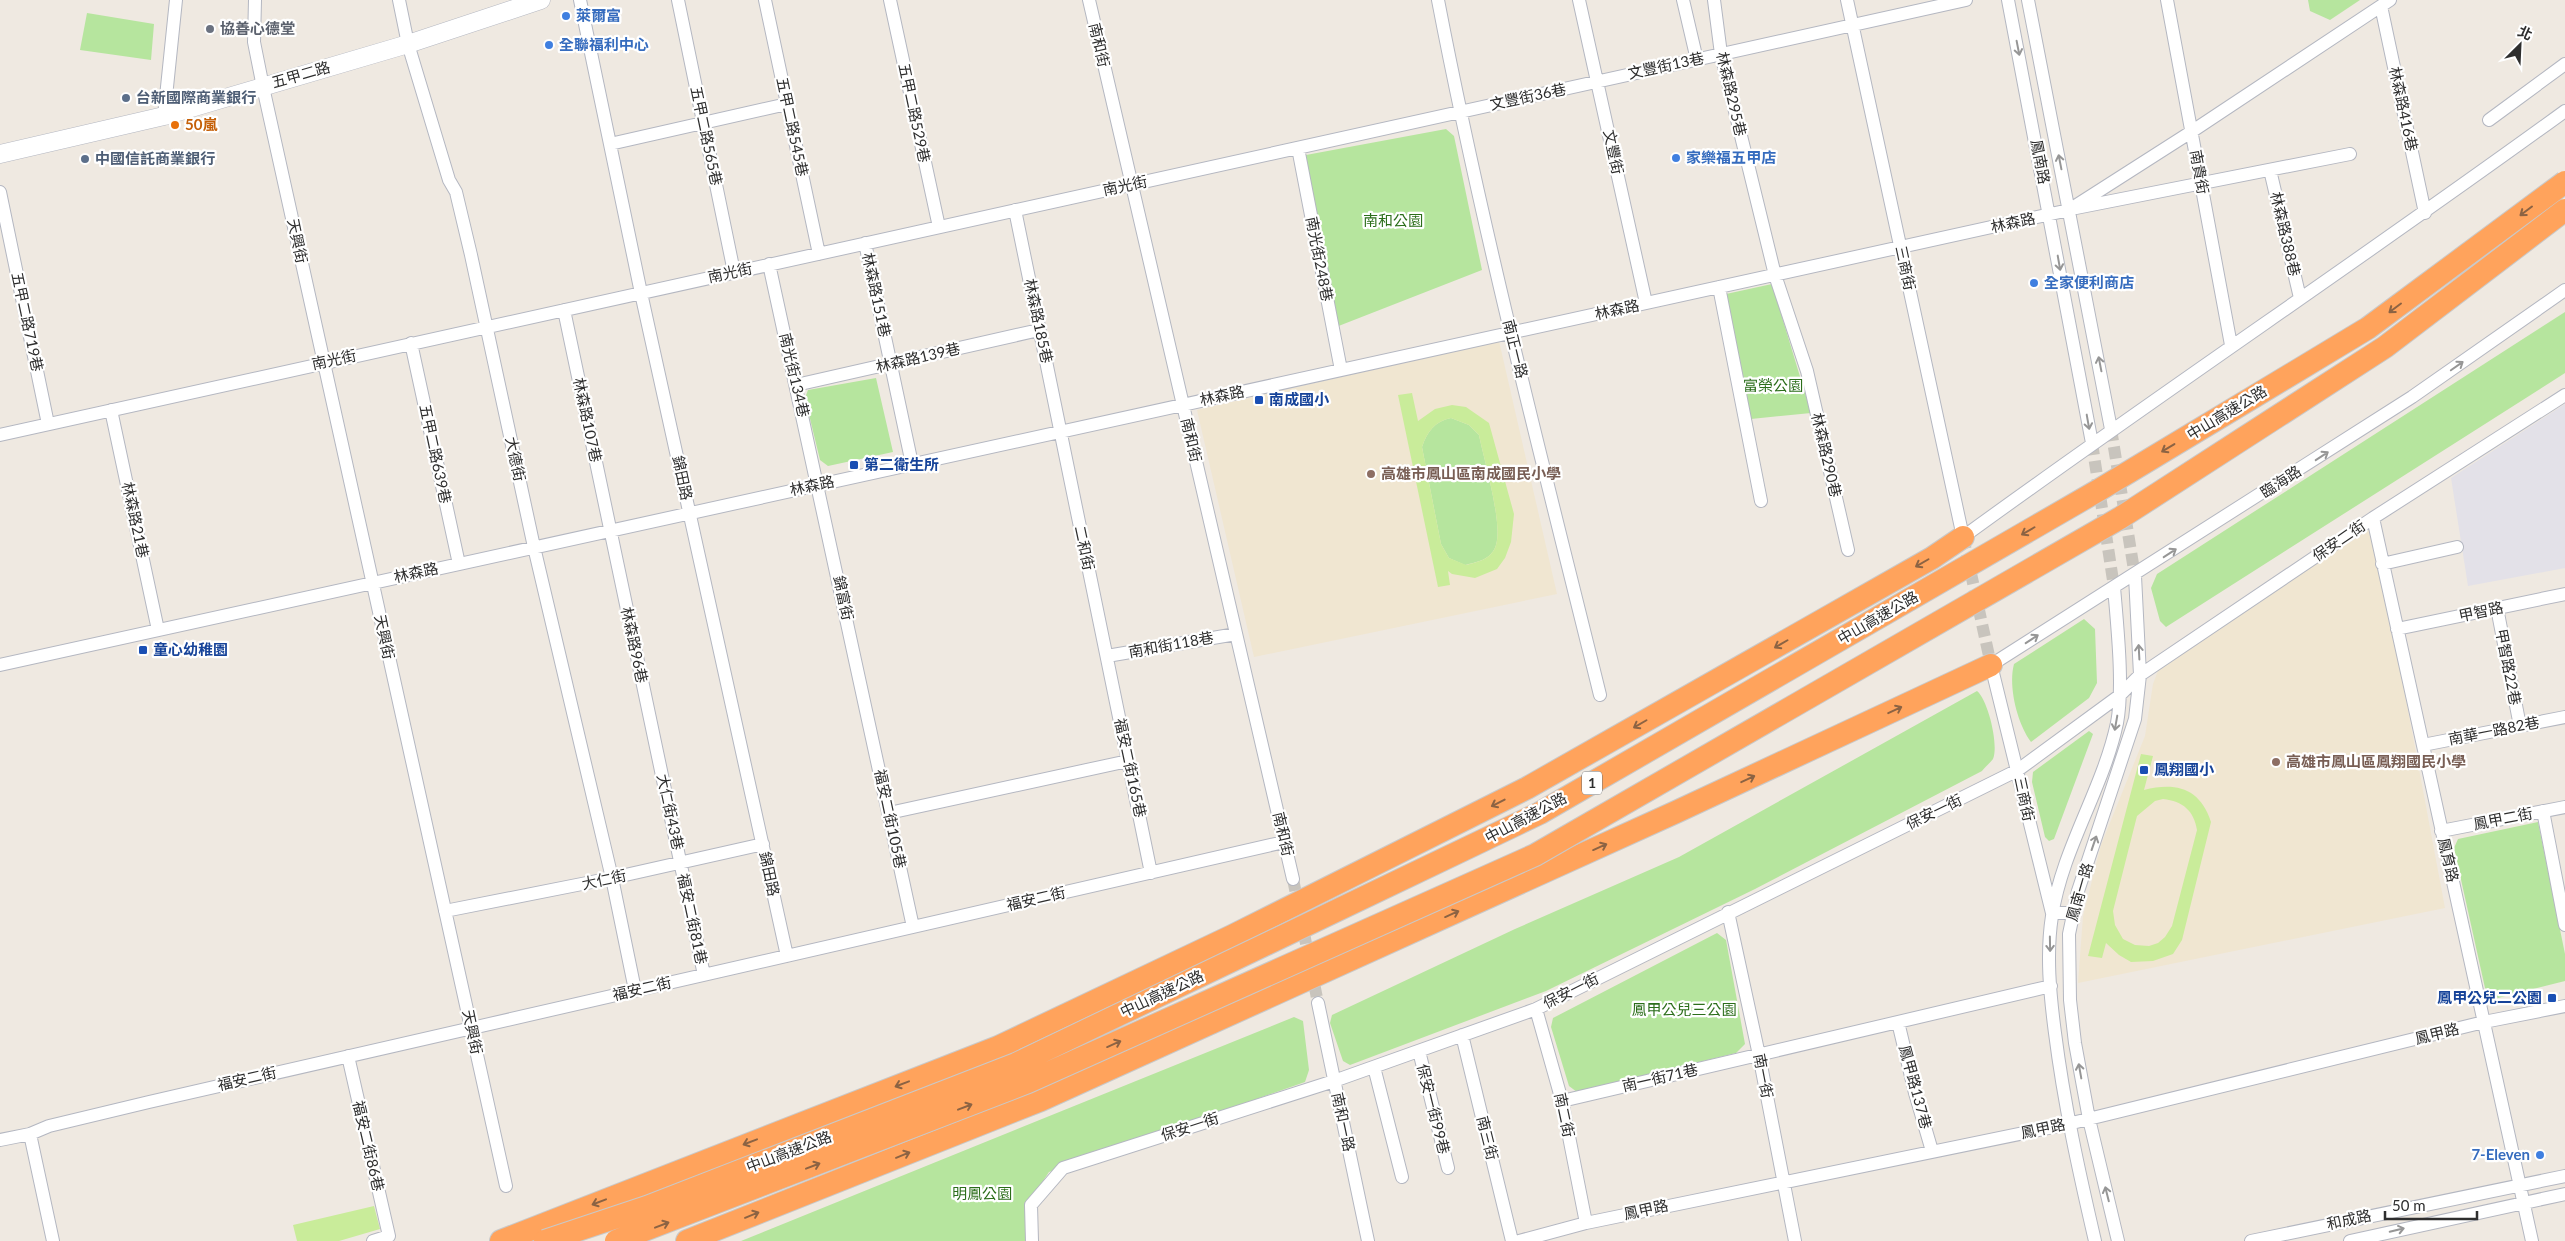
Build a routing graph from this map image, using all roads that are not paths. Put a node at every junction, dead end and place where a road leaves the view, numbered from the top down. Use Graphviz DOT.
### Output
graph roads {
  1 [pos="176,0"];
  2 [pos="255,0"];
  3 [pos="399,0"];
  4 [pos="541,0"];
  5 [pos="580,0"];
  6 [pos="678,0"];
  7 [pos="765,0"];
  8 [pos="890,0"];
  9 [pos="1089,0"];
  10 [pos="1438,0"];
  11 [pos="1579,0"];
  12 [pos="1682,0"];
  13 [pos="1714,0"];
  14 [pos="1847,0"];
  15 [pos="1966,0"];
  16 [pos="2008,0"];
  17 [pos="2028,0"];
  18 [pos="2167,0"];
  19 [pos="2386,3"];
  20 [pos="1853,25"];
  21 [pos="408,44"];
  22 [pos="1721,54"];
  23 [pos="1697,60"];
  24 [pos="2565,64"];
  25 [pos="1597,82"];
  26 [pos="263,87"];
  27 [pos="787,104"];
  28 [pos="2565,111"];
  29 [pos="1460,112"];
  30 [pos="164,116"];
  31 [pos="2489,120"];
  32 [pos="703,123"];
  33 [pos="2192,132"];
  34 [pos="610,144"];
  35 [pos="1298,148"];
  36 [pos="0,154"];
  37 [pos="2350,154"];
  38 [pos="2270,170"];
  39 [pos="2565,182"];
  40 [pos="1132,184"];
  41 [pos="2201,184"];
  42 [pos="0,192"];
  43 [pos="1015,210"];
  44 [pos="2069,210"];
  45 [pos="2565,210"];
  46 [pos="2424,213"];
  47 [pos="2050,215"];
  48 [pos="939,227"];
  49 [pos="865,243"];
  50 [pos="1901,247"];
  51 [pos="819,254"];
  52 [pos="769,264"];
  53 [pos="734,272"];
  54 [pos="1775,275"];
  55 [pos="1719,287"];
  56 [pos="2565,290"];
  57 [pos="641,293"];
  58 [pos="2300,298"];
  59 [pos="1646,303"];
  60 [pos="564,310"];
  61 [pos="487,326"];
  62 [pos="1039,330"];
  63 [pos="1511,333"];
  64 [pos="411,344"];
  65 [pos="2230,345"];
  66 [pos="324,363"];
  67 [pos="891,364"];
  68 [pos="1341,370"];
  69 [pos="796,385"];
  70 [pos="2565,395"];
  71 [pos="1183,405"];
  72 [pos="111,410"];
  73 [pos="48,424"];
  74 [pos="2111,429"];
  75 [pos="1060,432"];
  76 [pos="0,434"];
  77 [pos="2092,442"];
  78 [pos="912,464"];
  79 [pos="819,485"];
  80 [pos="1761,501"];
  81 [pos="690,513"];
  82 [pos="2372,518"];
  83 [pos="610,531"];
  84 [pos="1963,537"];
  85 [pos="534,547"];
  86 [pos="2457,547"];
  87 [pos="1848,550"];
  88 [pos="459,564"];
  89 [pos="2382,564"];
  90 [pos="2135,576"];
  91 [pos="373,583"];
  92 [pos="2114,587"];
  93 [pos="2565,594"];
  94 [pos="2497,608"];
  95 [pos="2397,629"];
  96 [pos="158,630"];
  97 [pos="1236,634"];
  98 [pos="1107,660"];
  99 [pos="0,665"];
  100 [pos="1992,665"];
  101 [pos="2140,674"];
  102 [pos="1600,695"];
  103 [pos="2118,696"];
  104 [pos="867,710"];
  105 [pos="2565,717"];
  106 [pos="2520,726"];
  107 [pos="2422,745"];
  108 [pos="659,760"];
  109 [pos="1128,761"];
  110 [pos="2018,770"];
  111 [pos="2565,807"];
  112 [pos="2543,811"];
  113 [pos="889,813"];
  114 [pos="2441,831"];
  115 [pos="1284,842"];
  116 [pos="763,844"];
  117 [pos="1470,848"];
  118 [pos="681,863"];
  119 [pos="1151,872"];
  120 [pos="612,878"];
  121 [pos="1293,879"];
  122 [pos="1458,891"];
  123 [pos="445,911"];
  124 [pos="1728,912"];
  125 [pos="2072,913"];
  126 [pos="2052,914"];
  127 [pos="2565,925"];
  128 [pos="913,927"];
  129 [pos="787,956"];
  130 [pos="704,975"];
  131 [pos="2051,986"];
  132 [pos="635,990"];
  133 [pos="1318,1003"];
  134 [pos="2565,1006"];
  135 [pos="1536,1008"];
  136 [pos="1898,1022"];
  137 [pos="2484,1022"];
  138 [pos="471,1028"];
  139 [pos="1462,1035"];
  140 [pos="996,1048"];
  141 [pos="1419,1051"];
  142 [pos="348,1056"];
  143 [pos="1759,1056"];
  144 [pos="1374,1067"];
  145 [pos="1334,1081"];
  146 [pos="1042,1100"];
  147 [pos="1562,1101"];
  148 [pos="2089,1119"];
  149 [pos="2068,1124"];
  150 [pos="30,1134"];
  151 [pos="0,1140"];
  152 [pos="1932,1151"];
  153 [pos="1448,1168"];
  154 [pos="2565,1176"];
  155 [pos="1402,1177"];
  156 [pos="1784,1181"];
  157 [pos="2519,1184"];
  158 [pos="506,1186"];
  159 [pos="2565,1194"];
  160 [pos="2523,1202"];
  161 [pos="1586,1223"];
  162 [pos="543,1233"];
  163 [pos="697,1237"];
  164 [pos="53,1241"];
  165 [pos="373,1241"];
  166 [pos="484,1241"];
  167 [pos="501,1241"];
  168 [pos="616,1241"];
  169 [pos="675,1241"];
  170 [pos="1032,1241"];
  171 [pos="1368,1241"];
  172 [pos="1512,1241"];
  173 [pos="1519,1241"];
  174 [pos="1795,1241"];
  175 [pos="2095,1241"];
  176 [pos="2118,1241"];
  177 [pos="2251,1241"];
  178 [pos="2350,1241"];
  179 [pos="2532,1241"];
  1 -- 30 [label="street"];
  2 -- 26 [label="street, 天興街"];
  3 -- 21 [label="street, 大德街"];
  4 -- 21 [label="main road, 五甲二路"];
  5 -- 34 [label="street, 錦田路"];
  6 -- 32 [label="street, 五甲二路565巷"];
  7 -- 27 [label="street, 五甲二路545巷"];
  8 -- 48 [label="street, 五甲二路529巷"];
  9 -- 40 [label="street, 南和街"];
  10 -- 29 [label="street, 南正一路"];
  11 -- 25 [label="street, 文豐街"];
  12 -- 23 [label="street"];
  13 -- 22 [label="street, 林森路295巷"];
  14 -- 20 [label="street, 三商街"];
  15 -- 20 [label="street, 文豐街13巷"];
  16 -- 47 [label="street, 鳳南路, one-way"];
  44 -- 17 [label="street, 鳳南路, one-way"];
  18 -- 33 [label="street, 南貴街"];
  19 -- 33 [label="street, 林森路"];
  19 -- 46 [label="street, 林森路416巷"];
  20 -- 22 [label="street, 文豐街13巷"];
  20 -- 50 [label="street, 三商街"];
  21 -- 26 [label="main road, 五甲二路"];
  21 -- 61 [label="street, 大德街"];
  22 -- 23 [label="street, 文豐街13巷"];
  22 -- 54 [label="street, 林森路295巷"];
  23 -- 25 [label="street, 文豐街13巷"];
  24 -- 31 [label="street"];
  25 -- 29 [label="street, 文豐街36巷"];
  25 -- 59 [label="street, 文豐街"];
  26 -- 30 [label="main road, 五甲二路"];
  26 -- 66 [label="street, 天興街"];
  27 -- 32 [label="street"];
  27 -- 51 [label="street, 五甲二路545巷"];
  28 -- 46 [label="street"];
  29 -- 35 [label="street, 南光街"];
  29 -- 63 [label="street, 南正一路"];
  30 -- 36 [label="main road, 五甲二路"];
  32 -- 34 [label="street"];
  32 -- 53 [label="street, 五甲二路565巷"];
  33 -- 41 [label="street, 南貴街"];
  33 -- 44 [label="street, 林森路"];
  34 -- 57 [label="street, 錦田路"];
  35 -- 40 [label="street, 南光街"];
  35 -- 68 [label="street, 南光街248巷"];
  37 -- 38 [label="street"];
  38 -- 41 [label="street"];
  38 -- 58 [label="street, 林森路388巷"];
  39 -- 117 [label="highway, 中山高速公路 / 1, one-way, bridge"];
  40 -- 43 [label="street, 南光街"];
  40 -- 71 [label="street, 南和街"];
  41 -- 44 [label="street"];
  41 -- 65 [label="street, 南貴街"];
  42 -- 73 [label="street, 五甲二路719巷"];
  43 -- 48 [label="street, 南光街"];
  43 -- 62 [label="street, 林森路185巷"];
  44 -- 47 [label="street, 林森路"];
  74 -- 44 [label="street, 鳳南路, one-way"];
  45 -- 122 [label="highway, 中山高速公路 / 1, bridge"];
  46 -- 58 [label="street"];
  47 -- 50 [label="street, 林森路"];
  47 -- 77 [label="street, 鳳南路, one-way"];
  48 -- 49 [label="street, 南光街"];
  49 -- 51 [label="street, 南光街"];
  49 -- 67 [label="street, 林森路151巷"];
  50 -- 54 [label="street, 林森路"];
  50 -- 84 [label="street, 三商街"];
  51 -- 52 [label="street, 南光街"];
  52 -- 53 [label="street, 南光街"];
  52 -- 69 [label="street, 南光街134巷"];
  53 -- 57 [label="street, 南光街"];
  54 -- 55 [label="street, 林森路"];
  54 -- 87 [label="street, 林森路290巷"];
  55 -- 59 [label="street, 林森路"];
  55 -- 80 [label="street"];
  90 -- 56 [label="street, 臨海路, one-way"];
  57 -- 60 [label="street, 南光街"];
  57 -- 81 [label="street, 錦田路"];
  58 -- 65 [label="street"];
  59 -- 63 [label="street, 林森路"];
  60 -- 61 [label="street, 南光街"];
  60 -- 83 [label="street, 林森路107巷"];
  61 -- 64 [label="street, 南光街"];
  61 -- 85 [label="street, 大德街"];
  62 -- 67 [label="street, 林森路139巷"];
  62 -- 75 [label="street, 林森路185巷"];
  63 -- 68 [label="street, 林森路"];
  63 -- 102 [label="street, 南正一路"];
  64 -- 66 [label="street, 南光街"];
  64 -- 88 [label="street, 五甲二路639巷"];
  65 -- 74 [label="street"];
  66 -- 72 [label="street, 南光街"];
  66 -- 91 [label="street, 天興街"];
  67 -- 69 [label="street, 林森路139巷"];
  67 -- 78 [label="street, 林森路151巷"];
  68 -- 71 [label="street, 林森路"];
  69 -- 79 [label="street, 南光街134巷"];
  70 -- 82 [label="street, 保安二街"];
  71 -- 75 [label="street, 林森路"];
  71 -- 97 [label="street, 南和街"];
  72 -- 73 [label="street, 南光街"];
  72 -- 96 [label="street, 林森路21巷"];
  73 -- 76 [label="street, 南光街"];
  74 -- 77 [label="street"];
  75 -- 78 [label="street, 林森路"];
  75 -- 98 [label="street, 二和街"];
  77 -- 84 [label="street"];
  78 -- 79 [label="street, 林森路"];
  79 -- 81 [label="street, 林森路"];
  79 -- 104 [label="street, 錦富街"];
  81 -- 83 [label="street, 林森路"];
  81 -- 116 [label="street, 錦田路"];
  82 -- 89 [label="street, 鳳育路"];
  82 -- 101 [label="street, 保安二街"];
  83 -- 85 [label="street, 林森路"];
  83 -- 108 [label="street, 林森路96巷"];
  84 -- 140 [label="highway, one-way"];
  85 -- 88 [label="street, 林森路"];
  85 -- 120 [label="street, 大德街"];
  86 -- 89 [label="street"];
  88 -- 91 [label="street, 林森路"];
  89 -- 95 [label="street, 鳳育路"];
  90 -- 92 [label="street, 臨海路"];
  101 -- 90 [label="street, 鳳南一路, one-way"];
  91 -- 96 [label="street, 林森路"];
  91 -- 123 [label="street, 天興街"];
  100 -- 92 [label="street, 臨海路, one-way"];
  92 -- 103 [label="street, 鳳南一路"];
  93 -- 94 [label="street, 甲智路"];
  94 -- 95 [label="street, 甲智路"];
  94 -- 106 [label="street, 甲智路22巷"];
  95 -- 107 [label="street, 鳳育路"];
  96 -- 99 [label="street, 林森路"];
  97 -- 98 [label="street, 南和街118巷"];
  97 -- 115 [label="street, 南和街"];
  98 -- 109 [label="street, 福安二街165巷"];
  100 -- 110 [label="street, 三商街"];
  146 -- 100 [label="highway, one-way"];
  101 -- 103 [label="street, 保安二街"];
  125 -- 101 [label="street, 鳳南一路, one-way"];
  103 -- 110 [label="street, 保安一街"];
  103 -- 126 [label="street, 鳳南一路, one-way"];
  104 -- 113 [label="street, 福安二街105巷"];
  105 -- 106 [label="street, 南華一路82巷"];
  106 -- 107 [label="street, 南華一路82巷"];
  107 -- 114 [label="street, 鳳育路"];
  108 -- 118 [label="street, 大仁街43巷"];
  109 -- 113 [label="street"];
  109 -- 119 [label="street, 福安二街165巷"];
  110 -- 124 [label="street, 保安一街"];
  110 -- 126 [label="street, 三商街"];
  111 -- 112 [label="street, 鳳甲二街"];
  112 -- 114 [label="street, 鳳甲二街"];
  112 -- 127 [label="street"];
  113 -- 128 [label="street, 福安二街105巷"];
  114 -- 137 [label="street, 鳳育路"];
  115 -- 119 [label="street, 福安二街"];
  115 -- 121 [label="street, 南和街"];
  116 -- 118 [label="street, 大仁街"];
  116 -- 129 [label="street, 錦田路"];
  117 -- 140 [label="highway"];
  117 -- 162 [label="highway, 中山高速公路 / 1, bridge"];
  118 -- 120 [label="street, 大仁街"];
  118 -- 130 [label="street, 福安二街81巷"];
  119 -- 128 [label="street, 福安二街"];
  120 -- 123 [label="street, 大仁街"];
  120 -- 132 [label="street, 大德街"];
  122 -- 146 [label="highway"];
  168 -- 122 [label="highway, 中山高速公路 / 1, one-way, bridge"];
  123 -- 138 [label="street, 天興街"];
  124 -- 135 [label="street, 保安一街"];
  124 -- 143 [label="street, 南一街"];
  125 -- 126 [label="street"];
  148 -- 125 [label="street, 鳳南一路, one-way"];
  126 -- 131 [label="street, 鳳南一路, one-way"];
  128 -- 129 [label="street, 福安二街"];
  129 -- 130 [label="street, 福安二街"];
  130 -- 132 [label="street, 福安二街"];
  131 -- 136 [label="street, 南一街71巷"];
  131 -- 149 [label="street, 鳳南一路"];
  132 -- 138 [label="street, 福安二街"];
  133 -- 145 [label="street, 南和一路"];
  134 -- 137 [label="street, 鳳甲路"];
  135 -- 139 [label="street, 保安一街"];
  135 -- 147 [label="street, 南二街"];
  136 -- 143 [label="street, 南一街71巷"];
  136 -- 152 [label="street, 鳳甲路137巷"];
  137 -- 148 [label="street, 鳳甲路"];
  137 -- 157 [label="street, 鳳育路"];
  138 -- 142 [label="street, 福安二街"];
  138 -- 158 [label="street, 天興街"];
  139 -- 141 [label="street, 保安一街"];
  139 -- 172 [label="street, 南三街"];
  140 -- 162 [label="highway, one-way"];
  141 -- 144 [label="street, 保安一街"];
  141 -- 153 [label="street, 保安一街99巷"];
  142 -- 150 [label="street, 福安二街"];
  142 -- 165 [label="street, 福安二街86巷"];
  143 -- 147 [label="street, 南一街71巷"];
  143 -- 156 [label="street, 南一街"];
  144 -- 145 [label="street, 保安一街"];
  144 -- 155 [label="street"];
  145 -- 170 [label="street, 保安一街"];
  145 -- 171 [label="street, 南和一路"];
  163 -- 146 [label="highway, one-way"];
  147 -- 161 [label="street, 南二街"];
  148 -- 149 [label="street, 鳳甲路"];
  176 -- 148 [label="street, 鳳南一路, one-way"];
  149 -- 152 [label="street, 鳳甲路"];
  149 -- 175 [label="street, 鳳南一路"];
  150 -- 151 [label="street, 福安二街"];
  150 -- 164 [label="street"];
  152 -- 156 [label="street, 鳳甲路"];
  154 -- 157 [label="street, 和成路"];
  156 -- 161 [label="street, 鳳甲路"];
  156 -- 174 [label="street, 南一街"];
  157 -- 160 [label="street, 鳳育路"];
  157 -- 177 [label="street, 和成路"];
  159 -- 160 [label="street, 和成路"];
  178 -- 160 [label="street, 和成路, one-way"];
  160 -- 179 [label="street, 鳳育路"];
  161 -- 173 [label="street, 鳳甲路"];
  162 -- 166 [label="highway"];
  162 -- 167 [label="highway"];
  163 -- 169 [label="highway"];
}
